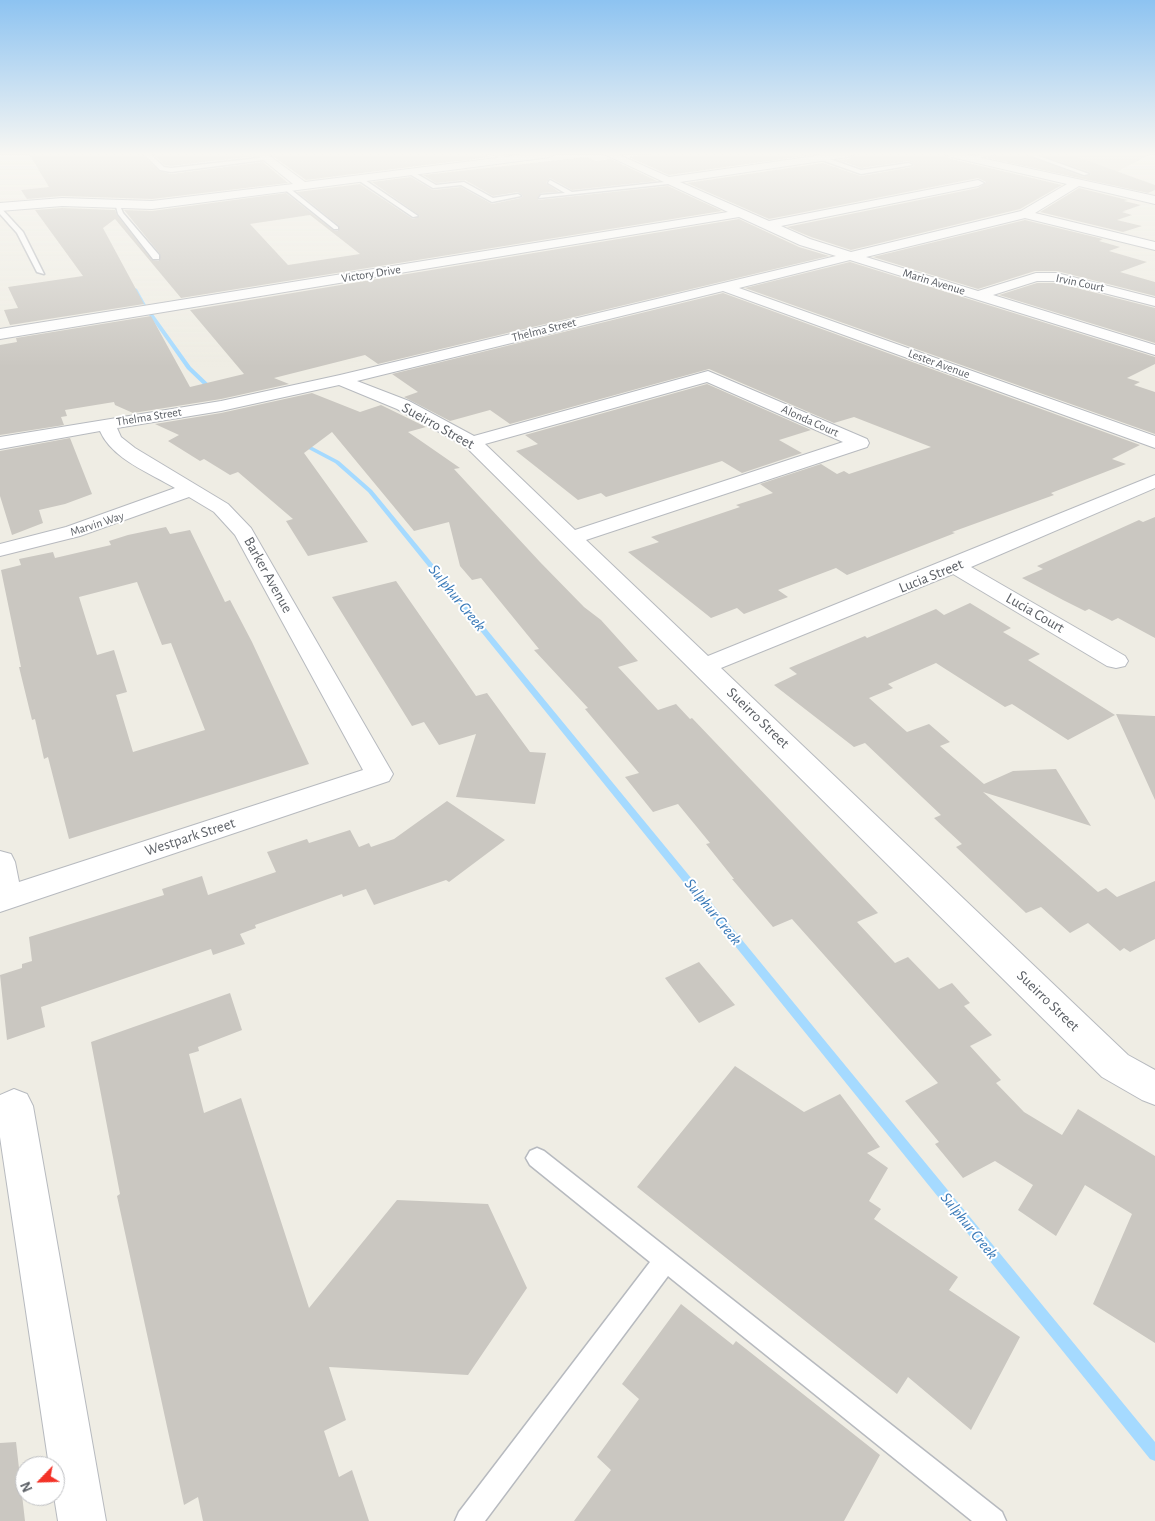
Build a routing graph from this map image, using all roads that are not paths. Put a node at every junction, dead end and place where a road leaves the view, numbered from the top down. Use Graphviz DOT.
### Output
graph roads {
  1 [pos="12,225"];
  2 [pos="130,225"];
  3 [pos="332,225"];
  4 [pos="669,225"];
  5 [pos="769,225"];
  6 [pos="979,225"];
  7 [pos="1070,225"];
  8 [pos="336,228"];
  9 [pos="1155,246"];
  10 [pos="849,256"];
  11 [pos="156,257"];
  12 [pos="41,272"];
  13 [pos="724,287"];
  14 [pos="977,296"];
  15 [pos="1155,302"];
  16 [pos="0,334"];
  17 [pos="1154,349"];
  18 [pos="340,380"];
  19 [pos="106,424"];
  20 [pos="472,442"];
  21 [pos="1155,442"];
  22 [pos="0,443"];
  23 [pos="1155,481"];
  24 [pos="192,489"];
  25 [pos="572,538"];
  26 [pos="0,550"];
  27 [pos="954,566"];
  28 [pos="1116,660"];
  29 [pos="704,666"];
  30 [pos="379,774"];
  31 [pos="0,862"];
  32 [pos="4,899"];
  33 [pos="1155,1089"];
  34 [pos="0,1112"];
  35 [pos="537,1158"];
  36 [pos="666,1260"];
  37 [pos="991,1520"];
  38 [pos="82,1521"];
  39 [pos="468,1521"];
  1 -- 12 [label="lane"];
  2 -- 11 [label="lane"];
  3 -- 8 [label="lane"];
  4 -- 16 [label="street, Victory Drive"];
  5 -- 10 [label="street, Marin Avenue"];
  6 -- 10 [label="street, Thelma Street"];
  7 -- 9 [label="street"];
  10 -- 13 [label="street, Thelma Street"];
  10 -- 14 [label="street, Marin Avenue"];
  13 -- 18 [label="street, Thelma Street"];
  13 -- 21 [label="street, Lester Avenue"];
  14 -- 15 [label="street, Irvin Court"];
  14 -- 17 [label="street, Marin Avenue"];
  18 -- 19 [label="street, Thelma Street"];
  18 -- 20 [label="street, Sueirro Street"];
  19 -- 22 [label="street, Thelma Street"];
  19 -- 24 [label="street, Barker Avenue"];
  20 -- 25 [label="street, Sueirro Street"];
  20 -- 25 [label="street, Alonda Court"];
  23 -- 27 [label="street, Lucia Street"];
  24 -- 26 [label="street, Marvin Way"];
  24 -- 30 [label="street, Barker Avenue"];
  25 -- 29 [label="street, Sueirro Street"];
  27 -- 28 [label="street, Lucia Court"];
  27 -- 29 [label="street, Lucia Street"];
  29 -- 33 [label="street, Sueirro Street"];
  30 -- 32 [label="street, Westpark Street"];
  31 -- 32 [label="street"];
  34 -- 38 [label="street"];
  35 -- 36 [label="lane"];
  36 -- 37 [label="lane"];
  36 -- 39 [label="lane"];
}
